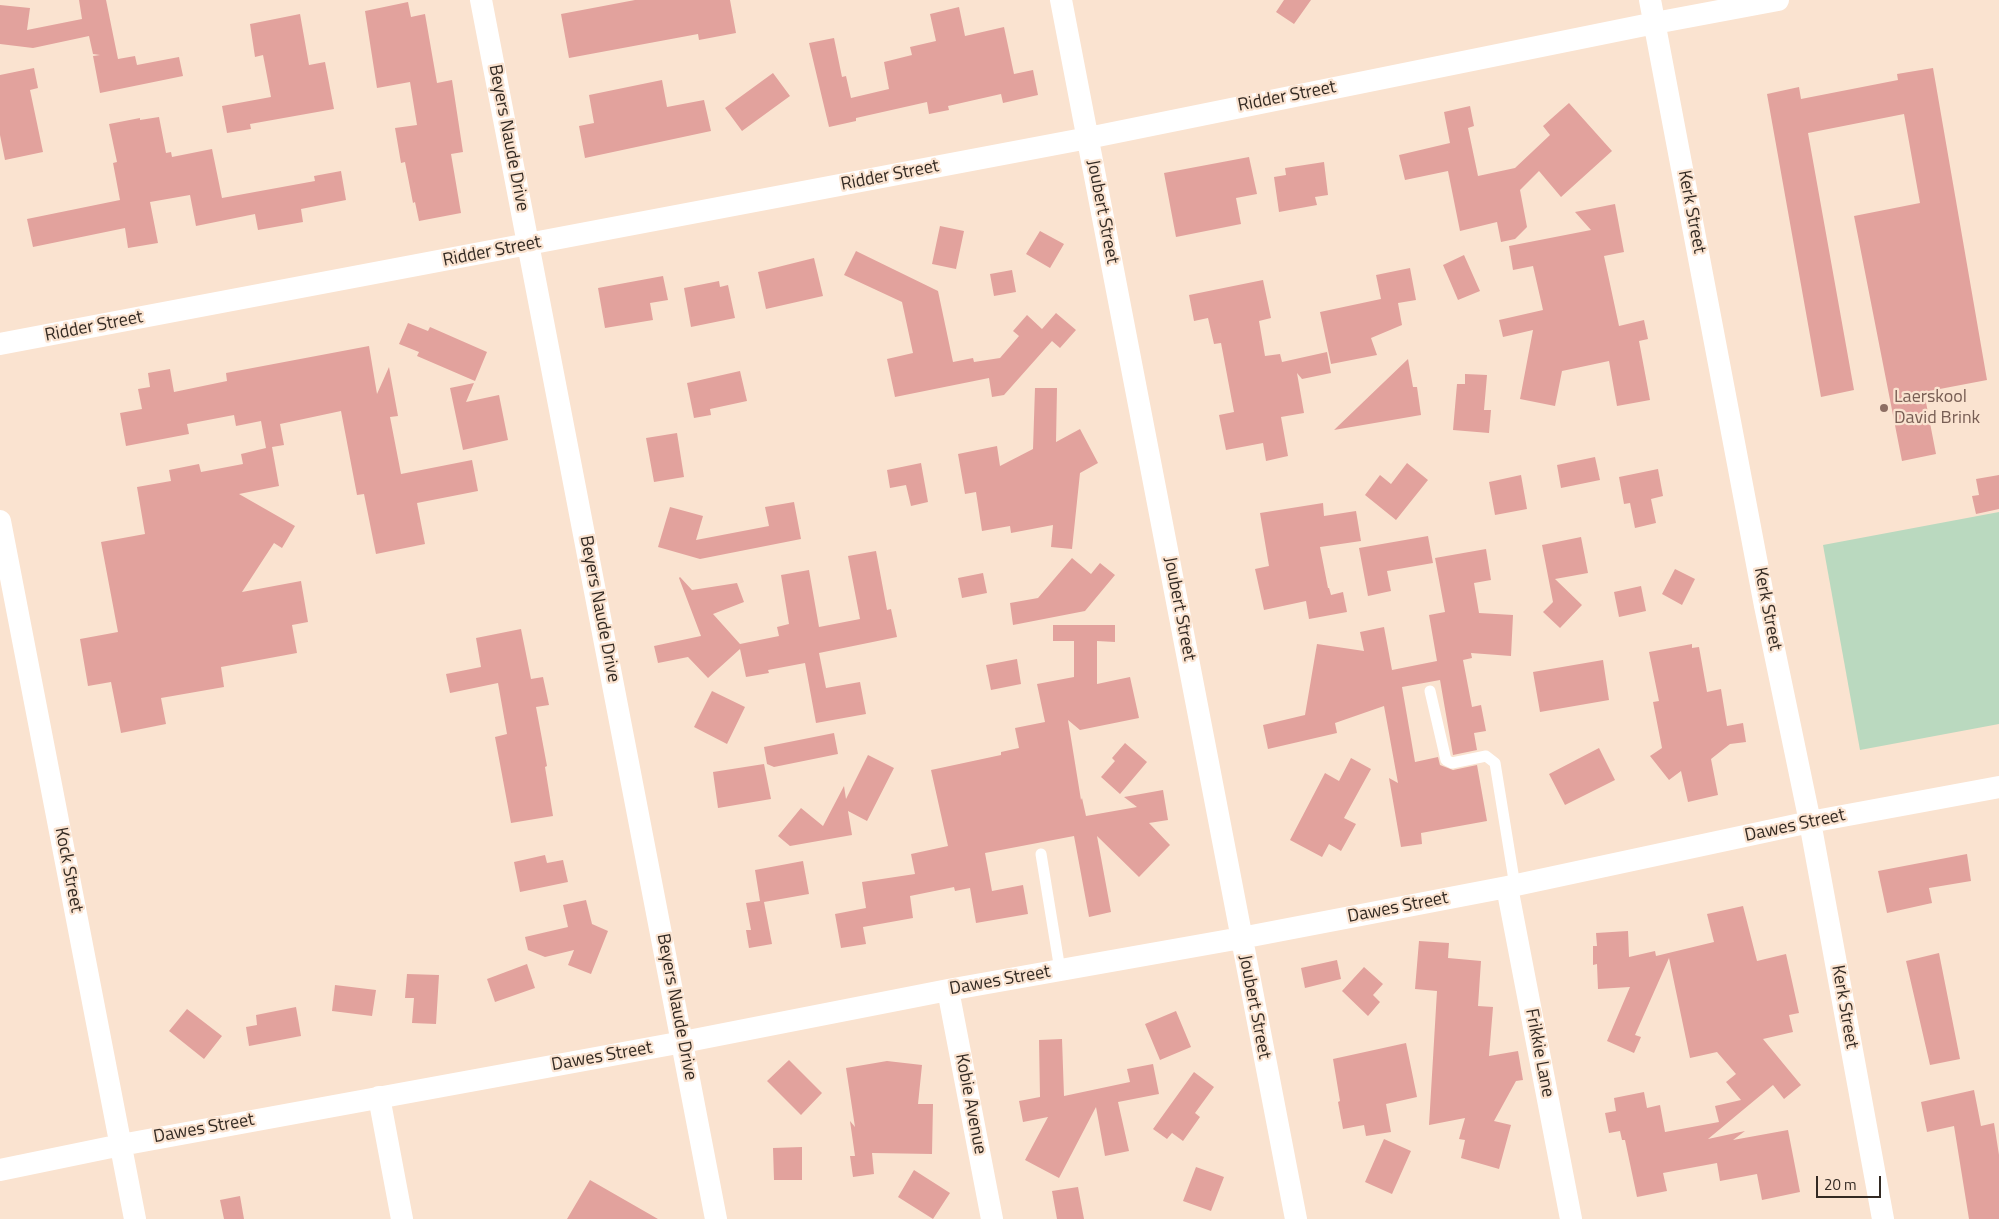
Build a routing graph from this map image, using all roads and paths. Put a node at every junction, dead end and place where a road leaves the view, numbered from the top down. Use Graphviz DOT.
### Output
graph roads {
  1 [pos="481,0"];
  2 [pos="1061,0"];
  3 [pos="1650,0"];
  4 [pos="1778,0"];
  5 [pos="1655,23"];
  6 [pos="1088,138"];
  7 [pos="529,245"];
  8 [pos="0,344"];
  9 [pos="0,521"];
  10 [pos="1430,691"];
  11 [pos="1999,787"];
  12 [pos="1810,822"];
  13 [pos="1041,854"];
  14 [pos="1511,886"];
  15 [pos="1241,938"];
  16 [pos="1060,970"];
  17 [pos="948,990"];
  18 [pos="683,1042"];
  19 [pos="379,1098"];
  20 [pos="121,1145"];
  21 [pos="0,1170"];
  22 [pos="135,1219"];
  23 [pos="402,1219"];
  24 [pos="716,1219"];
  25 [pos="992,1219"];
  26 [pos="1296,1219"];
  27 [pos="1571,1219"];
  28 [pos="1883,1219"];
  1 -- 7 [label="street, Beyers Naude Drive"];
  2 -- 6 [label="street, Joubert Street"];
  3 -- 5 [label="street, Kerk Street"];
  4 -- 5 [label="street, Ridder Street"];
  5 -- 6 [label="street, Ridder Street"];
  5 -- 12 [label="street, Kerk Street"];
  6 -- 7 [label="street, Ridder Street"];
  6 -- 15 [label="street, Joubert Street"];
  7 -- 8 [label="street, Ridder Street"];
  7 -- 18 [label="street, Beyers Naude Drive"];
  9 -- 20 [label="street, Kock Street"];
  10 -- 14 [label="lane"];
  11 -- 12 [label="street, Dawes Street"];
  12 -- 14 [label="street, Dawes Street"];
  12 -- 28 [label="street, Kerk Street"];
  13 -- 16 [label="lane"];
  14 -- 15 [label="street, Dawes Street"];
  14 -- 27 [label="street, Frikkie Lane"];
  15 -- 16 [label="street, Dawes Street"];
  15 -- 26 [label="street, Joubert Street"];
  16 -- 17 [label="street, Dawes Street"];
  17 -- 18 [label="street, Dawes Street"];
  17 -- 25 [label="street, Kobie Avenue"];
  18 -- 19 [label="street, Dawes Street"];
  18 -- 24 [label="street, Beyers Naude Drive"];
  19 -- 20 [label="street, Dawes Street"];
  19 -- 23 [label="street"];
  20 -- 21 [label="street, Dawes Street"];
  20 -- 22 [label="street, Kock Street"];
}
